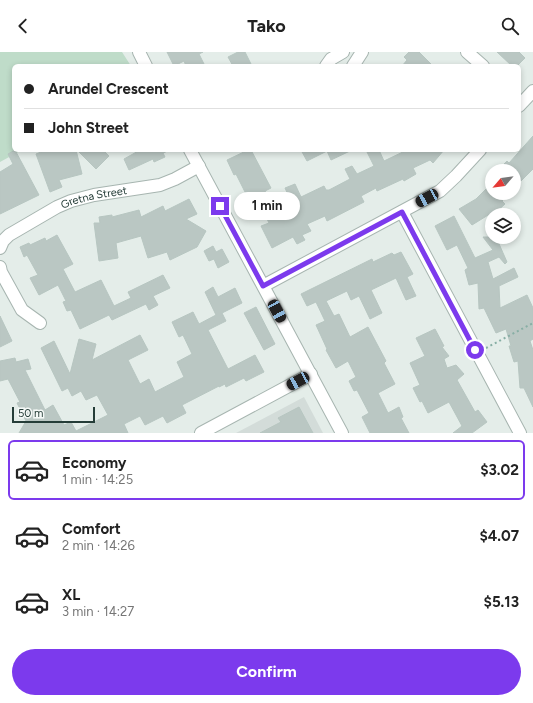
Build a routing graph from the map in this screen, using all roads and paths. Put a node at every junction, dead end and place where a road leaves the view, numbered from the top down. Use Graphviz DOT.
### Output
graph roads {
  1 [pos="139,52"];
  2 [pos="343,52"];
  3 [pos="362,52"];
  4 [pos="467,52"];
  5 [pos="145,64"];
  6 [pos="327,64"];
  7 [pos="354,64"];
  8 [pos="481,64"];
  9 [pos="533,91"];
  10 [pos="521,102"];
  11 [pos="191,152"];
  12 [pos="478,152"];
  13 [pos="199,166"];
  14 [pos="402,212"];
  15 [pos="0,248"];
  16 [pos="0,267"];
  17 [pos="263,286"];
  18 [pos="40,323"];
  19 [pos="533,323"];
  20 [pos="485,349"];
  21 [pos="311,374"];
  22 [pos="201,433"];
  23 [pos="342,433"];
  24 [pos="520,433"];
  1 -- 5 [label="street"];
  2 -- 6 [label="street"];
  3 -- 7 [label="street"];
  4 -- 8 [label="street"];
  9 -- 10 [label="street"];
  11 -- 13 [label="street"];
  12 -- 14 [label="street"];
  13 -- 15 [label="street, Gretna Street"];
  13 -- 17 [label="street"];
  14 -- 17 [label="street"];
  14 -- 24 [label="street"];
  16 -- 18 [label="street"];
  17 -- 21 [label="street"];
  19 -- 20 [label="path"];
  21 -- 22 [label="street"];
  21 -- 23 [label="street"];
}
